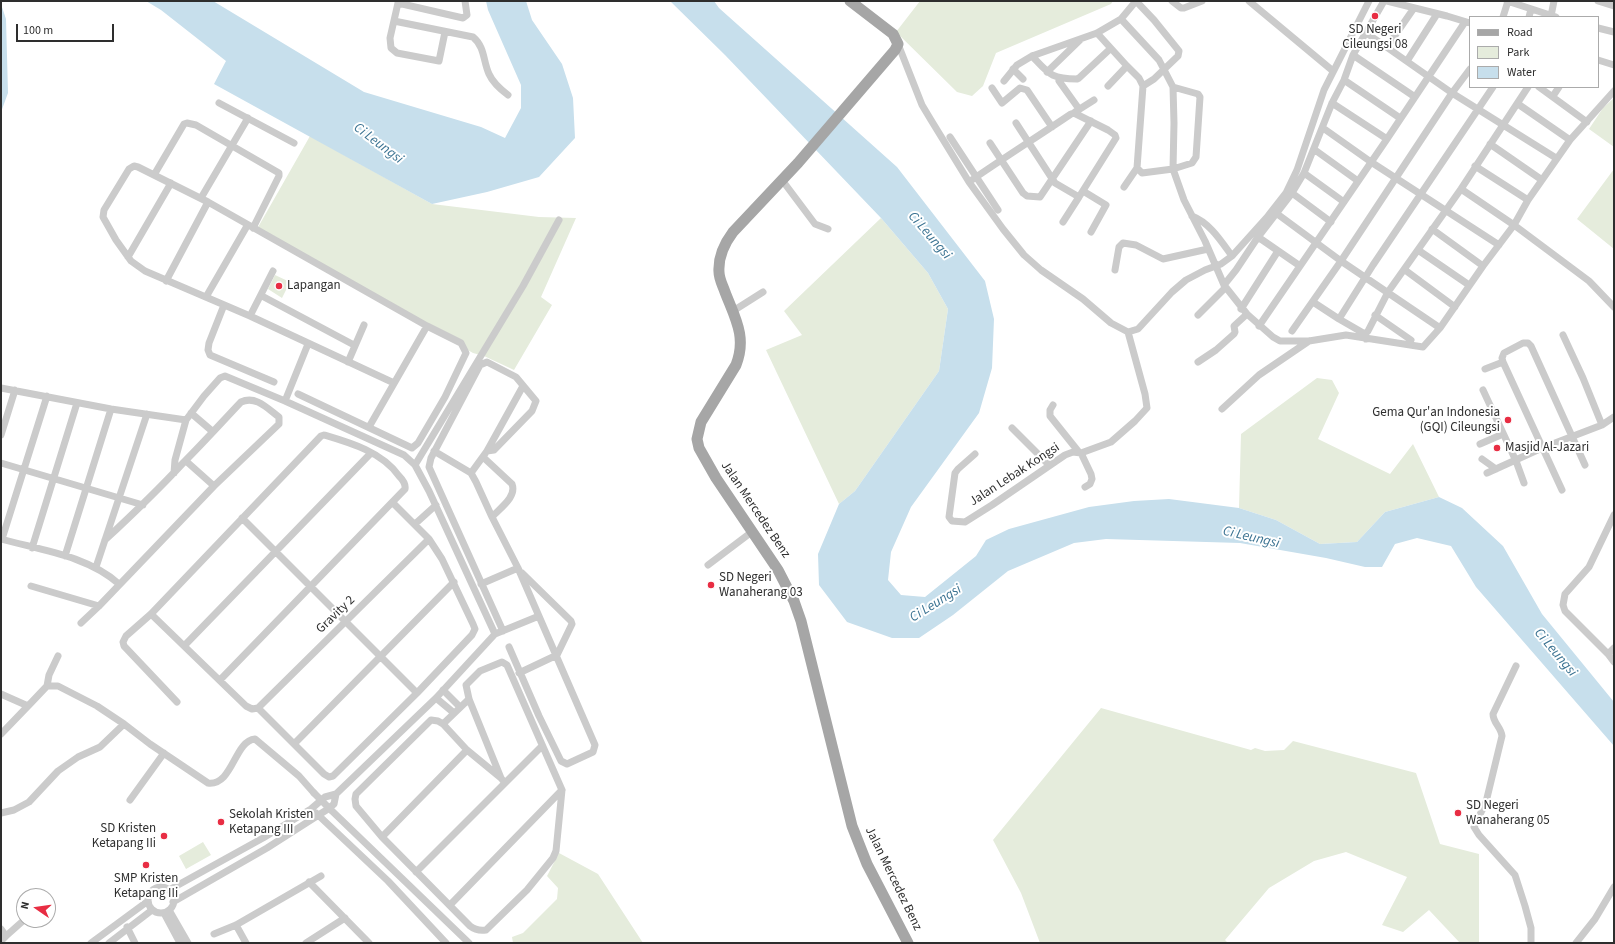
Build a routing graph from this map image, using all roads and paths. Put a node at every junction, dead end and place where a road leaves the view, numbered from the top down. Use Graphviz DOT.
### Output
graph roads {
  1 [pos="465,1"];
  2 [pos="850,1"];
  3 [pos="1172,1"];
  4 [pos="1202,1"];
  5 [pos="1248,1"];
  6 [pos="1369,1"];
  7 [pos="1385,1"];
  8 [pos="1554,1"];
  9 [pos="1598,1"];
  10 [pos="398,2"];
  11 [pos="1510,2"];
  12 [pos="1523,3"];
  13 [pos="1614,6"];
  14 [pos="1414,8"];
  15 [pos="1531,9"];
  16 [pos="1438,14"];
  17 [pos="1503,16"];
  18 [pos="1529,16"];
  19 [pos="1553,16"];
  20 [pos="1121,19"];
  21 [pos="394,21"];
  22 [pos="1467,22"];
  23 [pos="1599,28"];
  24 [pos="445,32"];
  25 [pos="1365,32"];
  26 [pos="1614,32"];
  27 [pos="1096,33"];
  28 [pos="1081,40"];
  29 [pos="898,44"];
  30 [pos="1387,47"];
  31 [pos="1110,49"];
  32 [pos="1032,56"];
  33 [pos="1352,56"];
  34 [pos="1599,60"];
  35 [pos="1408,61"];
  36 [pos="1614,64"];
  37 [pos="1127,66"];
  38 [pos="1013,69"];
  39 [pos="1163,69"];
  40 [pos="1469,70"];
  41 [pos="1333,71"];
  42 [pos="1047,72"];
  43 [pos="1430,77"];
  44 [pos="1023,79"];
  45 [pos="1344,80"];
  46 [pos="1004,81"];
  47 [pos="1059,81"];
  48 [pos="1108,86"];
  49 [pos="1143,86"];
  50 [pos="1173,87"];
  51 [pos="992,88"];
  52 [pos="1492,88"];
  53 [pos="1527,88"];
  54 [pos="1540,88"];
  55 [pos="1558,88"];
  56 [pos="1614,91"];
  57 [pos="1452,93"];
  58 [pos="508,95"];
  59 [pos="1415,96"];
  60 [pos="1552,96"];
  61 [pos="1094,100"];
  62 [pos="219,103"];
  63 [pos="1332,103"];
  64 [pos="1518,104"];
  65 [pos="1478,110"];
  66 [pos="1076,111"];
  67 [pos="248,118"];
  68 [pos="1400,118"];
  69 [pos="1091,121"];
  70 [pos="1587,122"];
  71 [pos="1016,123"];
  72 [pos="1503,124"];
  73 [pos="1052,127"];
  74 [pos="1323,128"];
  75 [pos="950,137"];
  76 [pos="1388,139"];
  77 [pos="1570,140"];
  78 [pos="294,143"];
  79 [pos="1028,143"];
  80 [pos="990,144"];
  81 [pos="1490,144"];
  82 [pos="231,145"];
  83 [pos="1315,150"];
  84 [pos="1556,158"];
  85 [pos="1002,160"];
  86 [pos="1371,162"];
  87 [pos="1475,166"];
  88 [pos="1137,168"];
  89 [pos="1173,169"];
  90 [pos="1304,173"];
  91 [pos="154,175"];
  92 [pos="976,177"];
  93 [pos="1396,177"];
  94 [pos="782,180"];
  95 [pos="1053,180"];
  96 [pos="1542,180"];
  97 [pos="1358,181"];
  98 [pos="969,182"];
  99 [pos="171,183"];
  100 [pos="1124,187"];
  101 [pos="1461,189"];
  102 [pos="1292,193"];
  103 [pos="1081,194"];
  104 [pos="1420,194"];
  105 [pos="201,198"];
  106 [pos="1528,200"];
  107 [pos="208,202"];
  108 [pos="1344,202"];
  109 [pos="998,210"];
  110 [pos="1445,210"];
  111 [pos="1276,213"];
  112 [pos="1192,216"];
  113 [pos="559,220"];
  114 [pos="1063,222"];
  115 [pos="1331,222"];
  116 [pos="1514,225"];
  117 [pos="250,227"];
  118 [pos="828,229"];
  119 [pos="1432,230"];
  120 [pos="1091,232"];
  121 [pos="1258,237"];
  122 [pos="1316,243"];
  123 [pos="1498,246"];
  124 [pos="1208,249"];
  125 [pos="1418,250"];
  126 [pos="1278,251"];
  127 [pos="1232,256"];
  128 [pos="128,257"];
  129 [pos="1341,261"];
  130 [pos="1300,266"];
  131 [pos="1484,266"];
  132 [pos="1215,267"];
  133 [pos="1115,270"];
  134 [pos="1405,270"];
  135 [pos="273,271"];
  136 [pos="1365,277"];
  137 [pos="166,281"];
  138 [pos="1469,285"];
  139 [pos="1224,287"];
  140 [pos="763,292"];
  141 [pos="1388,292"];
  142 [pos="206,296"];
  143 [pos="262,296"];
  144 [pos="1313,302"];
  145 [pos="224,305"];
  146 [pos="1455,307"];
  147 [pos="1614,307"];
  148 [pos="1241,309"];
  149 [pos="733,311"];
  150 [pos="1198,314"];
  151 [pos="1246,314"];
  152 [pos="1375,315"];
  153 [pos="250,316"];
  154 [pos="1339,319"];
  155 [pos="364,325"];
  156 [pos="426,326"];
  157 [pos="1259,326"];
  158 [pos="1440,328"];
  159 [pos="1292,331"];
  160 [pos="1128,332"];
  161 [pos="1563,335"];
  162 [pos="1366,336"];
  163 [pos="1411,340"];
  164 [pos="1309,341"];
  165 [pos="308,344"];
  166 [pos="354,345"];
  167 [pos="348,362"];
  168 [pos="1198,362"];
  169 [pos="1504,362"];
  170 [pos="1485,369"];
  171 [pos="274,382"];
  172 [pos="394,383"];
  173 [pos="523,386"];
  174 [pos="1,388"];
  175 [pos="15,390"];
  176 [pos="1483,390"];
  177 [pos="298,394"];
  178 [pos="47,396"];
  179 [pos="285,401"];
  180 [pos="77,403"];
  181 [pos="1053,405"];
  182 [pos="111,409"];
  183 [pos="1222,409"];
  184 [pos="191,412"];
  185 [pos="147,414"];
  186 [pos="1614,417"];
  187 [pos="186,420"];
  188 [pos="1602,425"];
  189 [pos="369,427"];
  190 [pos="1012,428"];
  191 [pos="212,431"];
  192 [pos="1503,434"];
  193 [pos="1,435"];
  194 [pos="1572,437"];
  195 [pos="1480,444"];
  196 [pos="1542,448"];
  197 [pos="434,451"];
  198 [pos="1079,452"];
  199 [pos="371,453"];
  200 [pos="485,454"];
  201 [pos="975,454"];
  202 [pos="1482,459"];
  203 [pos="186,461"];
  204 [pos="1516,461"];
  205 [pos="1,463"];
  206 [pos="415,465"];
  207 [pos="1049,465"];
  208 [pos="1585,465"];
  209 [pos="1496,469"];
  210 [pos="23,470"];
  211 [pos="174,473"];
  212 [pos="471,473"];
  213 [pos="1487,473"];
  214 [pos="54,479"];
  215 [pos="1524,483"];
  216 [pos="214,486"];
  217 [pos="1085,487"];
  218 [pos="85,488"];
  219 [pos="1562,490"];
  220 [pos="119,498"];
  221 [pos="392,503"];
  222 [pos="143,505"];
  223 [pos="436,505"];
  224 [pos="1614,515"];
  225 [pos="492,517"];
  226 [pos="242,518"];
  227 [pos="415,524"];
  228 [pos="753,531"];
  229 [pos="2,539"];
  230 [pos="429,539"];
  231 [pos="105,540"];
  232 [pos="32,548"];
  233 [pos="276,552"];
  234 [pos="65,556"];
  235 [pos="708,565"];
  236 [pos="96,567"];
  237 [pos="519,569"];
  238 [pos="454,582"];
  239 [pos="119,584"];
  240 [pos="481,584"];
  241 [pos="31,586"];
  242 [pos="311,586"];
  243 [pos="99,606"];
  244 [pos="151,614"];
  245 [pos="539,616"];
  246 [pos="346,622"];
  247 [pos="81,623"];
  248 [pos="503,631"];
  249 [pos="495,634"];
  250 [pos="185,645"];
  251 [pos="509,647"];
  252 [pos="1614,648"];
  253 [pos="1608,654"];
  254 [pos="557,655"];
  255 [pos="58,656"];
  256 [pos="380,656"];
  257 [pos="1614,662"];
  258 [pos="1516,666"];
  259 [pos="519,672"];
  260 [pos="220,680"];
  261 [pos="47,686"];
  262 [pos="443,690"];
  263 [pos="417,692"];
  264 [pos="1,694"];
  265 [pos="436,698"];
  266 [pos="469,699"];
  267 [pos="177,702"];
  268 [pos="28,706"];
  269 [pos="460,707"];
  270 [pos="258,708"];
  271 [pos="454,713"];
  272 [pos="124,724"];
  273 [pos="443,724"];
  274 [pos="1,734"];
  275 [pos="294,744"];
  276 [pos="542,746"];
  277 [pos="467,750"];
  278 [pos="164,753"];
  279 [pos="503,780"];
  280 [pos="562,790"];
  281 [pos="336,794"];
  282 [pos="130,800"];
  283 [pos="311,809"];
  284 [pos="1,812"];
  285 [pos="319,816"];
  286 [pos="382,837"];
  287 [pos="416,872"];
  288 [pos="321,876"];
  289 [pos="309,882"];
  290 [pos="1614,887"];
  291 [pos="169,890"];
  292 [pos="148,901"];
  293 [pos="173,902"];
  294 [pos="450,905"];
  295 [pos="152,910"];
  296 [pos="167,911"];
  297 [pos="345,918"];
  298 [pos="236,925"];
  299 [pos="1,928"];
  300 [pos="16,928"];
  301 [pos="127,928"];
  302 [pos="214,934"];
  303 [pos="4,939"];
  304 [pos="91,943"];
  305 [pos="109,943"];
  306 [pos="135,943"];
  307 [pos="180,943"];
  308 [pos="188,943"];
  309 [pos="246,943"];
  310 [pos="306,943"];
  311 [pos="369,943"];
  312 [pos="446,943"];
  313 [pos="469,943"];
  314 [pos="908,943"];
  315 [pos="1531,943"];
  316 [pos="1576,943"];
  1 -- 10 [label="street"];
  2 -- 29 [label="main road"];
  3 -- 4 [label="street"];
  5 -- 41 [label="street"];
  6 -- 41 [label="street"];
  7 -- 14 [label="street"];
  7 -- 25 [label="street"];
  8 -- 19 [label="street"];
  9 -- 13 [label="street"];
  10 -- 21 [label="street"];
  11 -- 12 [label="street"];
  11 -- 17 [label="street"];
  12 -- 15 [label="street"];
  14 -- 16 [label="street"];
  14 -- 30 [label="street"];
  15 -- 18 [label="street"];
  15 -- 19 [label="street"];
  16 -- 22 [label="street"];
  16 -- 35 [label="street"];
  20 -- 27 [label="street"];
  20 -- 39 [label="street"];
  20 -- 39 [label="street"];
  21 -- 24 [label="street"];
  21 -- 24 [label="street"];
  22 -- 43 [label="street"];
  23 -- 26 [label="street"];
  24 -- 58 [label="street"];
  25 -- 30 [label="street"];
  25 -- 33 [label="street"];
  27 -- 28 [label="street"];
  27 -- 31 [label="street"];
  28 -- 32 [label="street"];
  28 -- 42 [label="street"];
  29 -- 94 [label="main road, Jalan Mercedez Benz"];
  29 -- 98 [label="street"];
  30 -- 35 [label="street"];
  31 -- 37 [label="street"];
  31 -- 42 [label="street"];
  32 -- 38 [label="street"];
  32 -- 42 [label="street"];
  33 -- 45 [label="street"];
  33 -- 59 [label="street"];
  34 -- 36 [label="street"];
  35 -- 43 [label="street"];
  37 -- 48 [label="street"];
  37 -- 49 [label="street"];
  38 -- 44 [label="street"];
  38 -- 46 [label="street"];
  39 -- 49 [label="street"];
  39 -- 50 [label="street"];
  40 -- 57 [label="street"];
  41 -- 127 [label="street"];
  43 -- 57 [label="street"];
  43 -- 59 [label="street"];
  45 -- 63 [label="street"];
  45 -- 68 [label="street"];
  47 -- 66 [label="street"];
  49 -- 88 [label="street"];
  50 -- 89 [label="street"];
  50 -- 89 [label="street"];
  51 -- 73 [label="street"];
  52 -- 65 [label="street"];
  53 -- 64 [label="street"];
  54 -- 60 [label="street"];
  55 -- 60 [label="street"];
  56 -- 70 [label="street"];
  57 -- 65 [label="street"];
  57 -- 93 [label="street"];
  59 -- 68 [label="street"];
  60 -- 70 [label="street"];
  61 -- 66 [label="street"];
  62 -- 67 [label="street"];
  63 -- 74 [label="street"];
  63 -- 76 [label="street"];
  64 -- 72 [label="street"];
  64 -- 77 [label="street"];
  65 -- 72 [label="street"];
  65 -- 104 [label="street"];
  66 -- 69 [label="street"];
  66 -- 73 [label="street"];
  67 -- 78 [label="street"];
  67 -- 82 [label="street"];
  68 -- 76 [label="street"];
  69 -- 95 [label="street"];
  69 -- 103 [label="street"];
  70 -- 77 [label="street"];
  71 -- 79 [label="street"];
  72 -- 81 [label="street"];
  72 -- 84 [label="street"];
  73 -- 79 [label="street"];
  74 -- 83 [label="street"];
  74 -- 86 [label="street"];
  75 -- 92 [label="street"];
  76 -- 86 [label="street"];
  77 -- 84 [label="street"];
  79 -- 85 [label="street"];
  79 -- 95 [label="street"];
  80 -- 85 [label="street"];
  81 -- 87 [label="street"];
  81 -- 96 [label="street"];
  82 -- 91 [label="street"];
  82 -- 105 [label="street"];
  82 -- 117 [label="street"];
  83 -- 90 [label="street"];
  83 -- 97 [label="street"];
  84 -- 96 [label="street"];
  85 -- 92 [label="street"];
  85 -- 95 [label="street"];
  86 -- 93 [label="street"];
  86 -- 97 [label="street"];
  87 -- 101 [label="street"];
  87 -- 106 [label="street"];
  88 -- 89 [label="street"];
  88 -- 100 [label="street"];
  89 -- 112 [label="street"];
  90 -- 102 [label="street"];
  90 -- 108 [label="street"];
  91 -- 99 [label="street"];
  91 -- 128 [label="street"];
  92 -- 98 [label="street"];
  92 -- 109 [label="street"];
  93 -- 104 [label="street"];
  93 -- 129 [label="street"];
  94 -- 118 [label="street"];
  94 -- 149 [label="main road, Jalan Mercedez Benz"];
  95 -- 103 [label="street"];
  96 -- 106 [label="street"];
  97 -- 108 [label="street"];
  98 -- 160 [label="street"];
  99 -- 105 [label="street"];
  99 -- 128 [label="street"];
  101 -- 110 [label="street"];
  101 -- 116 [label="street"];
  102 -- 111 [label="street"];
  102 -- 115 [label="street"];
  103 -- 114 [label="street"];
  103 -- 120 [label="street"];
  104 -- 110 [label="street"];
  104 -- 136 [label="street"];
  105 -- 107 [label="street"];
  106 -- 116 [label="street"];
  107 -- 117 [label="street"];
  107 -- 137 [label="street"];
  108 -- 115 [label="street"];
  110 -- 119 [label="street"];
  110 -- 123 [label="street"];
  111 -- 121 [label="street"];
  111 -- 122 [label="street"];
  112 -- 124 [label="street"];
  112 -- 127 [label="street"];
  113 -- 206 [label="street"];
  115 -- 122 [label="street"];
  116 -- 123 [label="street"];
  116 -- 147 [label="street"];
  117 -- 142 [label="street"];
  117 -- 156 [label="street"];
  119 -- 125 [label="street"];
  119 -- 131 [label="street"];
  121 -- 126 [label="street"];
  121 -- 139 [label="street"];
  122 -- 129 [label="street"];
  122 -- 130 [label="street"];
  123 -- 131 [label="street"];
  124 -- 132 [label="street"];
  124 -- 133 [label="street"];
  125 -- 134 [label="street"];
  125 -- 138 [label="street"];
  126 -- 130 [label="street"];
  126 -- 148 [label="street"];
  127 -- 132 [label="street"];
  128 -- 137 [label="street"];
  129 -- 136 [label="street"];
  129 -- 144 [label="street"];
  130 -- 157 [label="street"];
  131 -- 138 [label="street"];
  132 -- 139 [label="street"];
  132 -- 160 [label="street"];
  134 -- 141 [label="street"];
  134 -- 146 [label="street"];
  135 -- 143 [label="street"];
  136 -- 141 [label="street"];
  136 -- 154 [label="street"];
  137 -- 142 [label="street"];
  138 -- 146 [label="street"];
  139 -- 148 [label="street"];
  139 -- 150 [label="street"];
  140 -- 149 [label="street"];
  141 -- 152 [label="street"];
  141 -- 158 [label="street"];
  142 -- 145 [label="street"];
  143 -- 153 [label="street"];
  143 -- 166 [label="street"];
  144 -- 154 [label="street"];
  144 -- 159 [label="street"];
  145 -- 153 [label="street"];
  145 -- 171 [label="street"];
  146 -- 158 [label="street"];
  148 -- 151 [label="street"];
  149 -- 228 [label="main road, Jalan Mercedez Benz"];
  151 -- 157 [label="street"];
  151 -- 168 [label="street"];
  152 -- 162 [label="street"];
  152 -- 163 [label="street"];
  153 -- 165 [label="street"];
  154 -- 162 [label="street"];
  155 -- 166 [label="street"];
  156 -- 172 [label="street"];
  156 -- 189 [label="street"];
  157 -- 164 [label="street"];
  158 -- 162 [label="street"];
  160 -- 198 [label="street, Jalan Lebak Kongsi"];
  161 -- 188 [label="street"];
  162 -- 164 [label="street"];
  164 -- 183 [label="street"];
  165 -- 167 [label="street"];
  165 -- 179 [label="street"];
  166 -- 167 [label="street"];
  167 -- 172 [label="street"];
  169 -- 170 [label="street"];
  169 -- 194 [label="street"];
  169 -- 196 [label="street"];
  172 -- 189 [label="street"];
  173 -- 197 [label="street"];
  173 -- 200 [label="street"];
  173 -- 200 [label="street"];
  174 -- 175 [label="street"];
  175 -- 178 [label="street"];
  175 -- 193 [label="street"];
  176 -- 192 [label="street"];
  177 -- 189 [label="street"];
  178 -- 180 [label="street"];
  178 -- 210 [label="street"];
  179 -- 184 [label="street"];
  179 -- 206 [label="street"];
  180 -- 182 [label="street"];
  180 -- 214 [label="street"];
  181 -- 198 [label="street"];
  182 -- 185 [label="street"];
  182 -- 218 [label="street"];
  184 -- 187 [label="street"];
  184 -- 191 [label="street"];
  185 -- 187 [label="street"];
  185 -- 220 [label="street"];
  186 -- 188 [label="street"];
  187 -- 211 [label="street"];
  188 -- 194 [label="street"];
  190 -- 207 [label="street"];
  191 -- 203 [label="street"];
  191 -- 216 [label="street"];
  192 -- 195 [label="street"];
  192 -- 204 [label="street"];
  194 -- 196 [label="street"];
  194 -- 208 [label="street"];
  196 -- 204 [label="street"];
  196 -- 219 [label="street"];
  197 -- 212 [label="street"];
  197 -- 240 [label="street"];
  198 -- 207 [label="street, Jalan Lebak Kongsi"];
  198 -- 217 [label="street"];
  199 -- 221 [label="street"];
  199 -- 226 [label="street"];
  199 -- 233 [label="street"];
  200 -- 212 [label="street"];
  200 -- 225 [label="street"];
  201 -- 207 [label="street, Jalan Lebak Kongsi"];
  202 -- 209 [label="street"];
  203 -- 211 [label="street"];
  203 -- 216 [label="street"];
  204 -- 209 [label="street"];
  204 -- 215 [label="street"];
  205 -- 210 [label="street"];
  206 -- 223 [label="street"];
  209 -- 213 [label="street"];
  210 -- 214 [label="street"];
  210 -- 229 [label="street"];
  211 -- 222 [label="street"];
  212 -- 225 [label="street"];
  214 -- 218 [label="street"];
  214 -- 232 [label="street"];
  216 -- 239 [label="street"];
  218 -- 220 [label="street"];
  218 -- 234 [label="street"];
  220 -- 222 [label="street"];
  220 -- 231 [label="street"];
  221 -- 227 [label="street"];
  221 -- 242 [label="street"];
  222 -- 231 [label="street"];
  223 -- 227 [label="street"];
  223 -- 249 [label="street"];
  224 -- 253 [label="street"];
  225 -- 237 [label="street"];
  226 -- 233 [label="street"];
  226 -- 244 [label="street"];
  227 -- 230 [label="street"];
  228 -- 235 [label="street"];
  228 -- 314 [label="main road, Jalan Mercedez Benz"];
  229 -- 232 [label="street"];
  230 -- 238 [label="street"];
  230 -- 246 [label="street, Gravity 2"];
  231 -- 236 [label="street"];
  232 -- 234 [label="street"];
  233 -- 242 [label="street"];
  233 -- 250 [label="street"];
  234 -- 236 [label="street"];
  236 -- 239 [label="street"];
  237 -- 240 [label="street"];
  237 -- 245 [label="street"];
  237 -- 254 [label="street"];
  238 -- 256 [label="street"];
  238 -- 263 [label="street"];
  239 -- 243 [label="street"];
  240 -- 248 [label="street"];
  241 -- 243 [label="street"];
  242 -- 246 [label="street"];
  242 -- 260 [label="street"];
  243 -- 247 [label="street"];
  244 -- 250 [label="street"];
  244 -- 267 [label="street"];
  245 -- 248 [label="street"];
  245 -- 254 [label="street"];
  246 -- 256 [label="street"];
  246 -- 270 [label="street, Gravity 2"];
  248 -- 249 [label="street"];
  249 -- 262 [label="street"];
  250 -- 260 [label="street"];
  251 -- 259 [label="street"];
  252 -- 253 [label="street"];
  253 -- 257 [label="street"];
  254 -- 259 [label="street"];
  254 -- 259 [label="street"];
  255 -- 261 [label="street"];
  256 -- 263 [label="street"];
  256 -- 275 [label="street"];
  258 -- 315 [label="street"];
  260 -- 270 [label="street"];
  261 -- 268 [label="street"];
  261 -- 272 [label="street"];
  262 -- 265 [label="street"];
  262 -- 269 [label="street"];
  263 -- 275 [label="street"];
  264 -- 268 [label="street"];
  265 -- 271 [label="street"];
  265 -- 281 [label="street"];
  266 -- 269 [label="street"];
  266 -- 276 [label="street"];
  266 -- 279 [label="street"];
  268 -- 274 [label="street"];
  269 -- 271 [label="street"];
  270 -- 275 [label="street"];
  271 -- 273 [label="street"];
  272 -- 278 [label="street"];
  272 -- 284 [label="street"];
  273 -- 277 [label="street"];
  273 -- 286 [label="street"];
  276 -- 279 [label="street"];
  276 -- 280 [label="street"];
  277 -- 279 [label="street"];
  277 -- 286 [label="street"];
  278 -- 282 [label="street"];
  278 -- 313 [label="street, bridge"];
  279 -- 287 [label="street"];
  280 -- 294 [label="street"];
  280 -- 294 [label="street"];
  281 -- 283 [label="street"];
  281 -- 285 [label="street"];
  283 -- 285 [label="street"];
  283 -- 291 [label="street"];
  285 -- 293 [label="street"];
  285 -- 312 [label="street"];
  286 -- 287 [label="street"];
  287 -- 294 [label="street"];
  288 -- 289 [label="street"];
  289 -- 297 [label="street"];
  289 -- 298 [label="street"];
  290 -- 316 [label="street"];
  291 -- 292 [label="street"];
  291 -- 293 [label="street"];
  292 -- 295 [label="street"];
  292 -- 304 [label="street"];
  293 -- 296 [label="street"];
  295 -- 296 [label="street"];
  295 -- 301 [label="street"];
  296 -- 307 [label="street"];
  296 -- 308 [label="street"];
  297 -- 310 [label="street"];
  297 -- 311 [label="street"];
  298 -- 302 [label="street"];
  298 -- 309 [label="street"];
  299 -- 303 [label="street"];
  300 -- 303 [label="street"];
  301 -- 305 [label="street"];
  301 -- 306 [label="street"];
}
